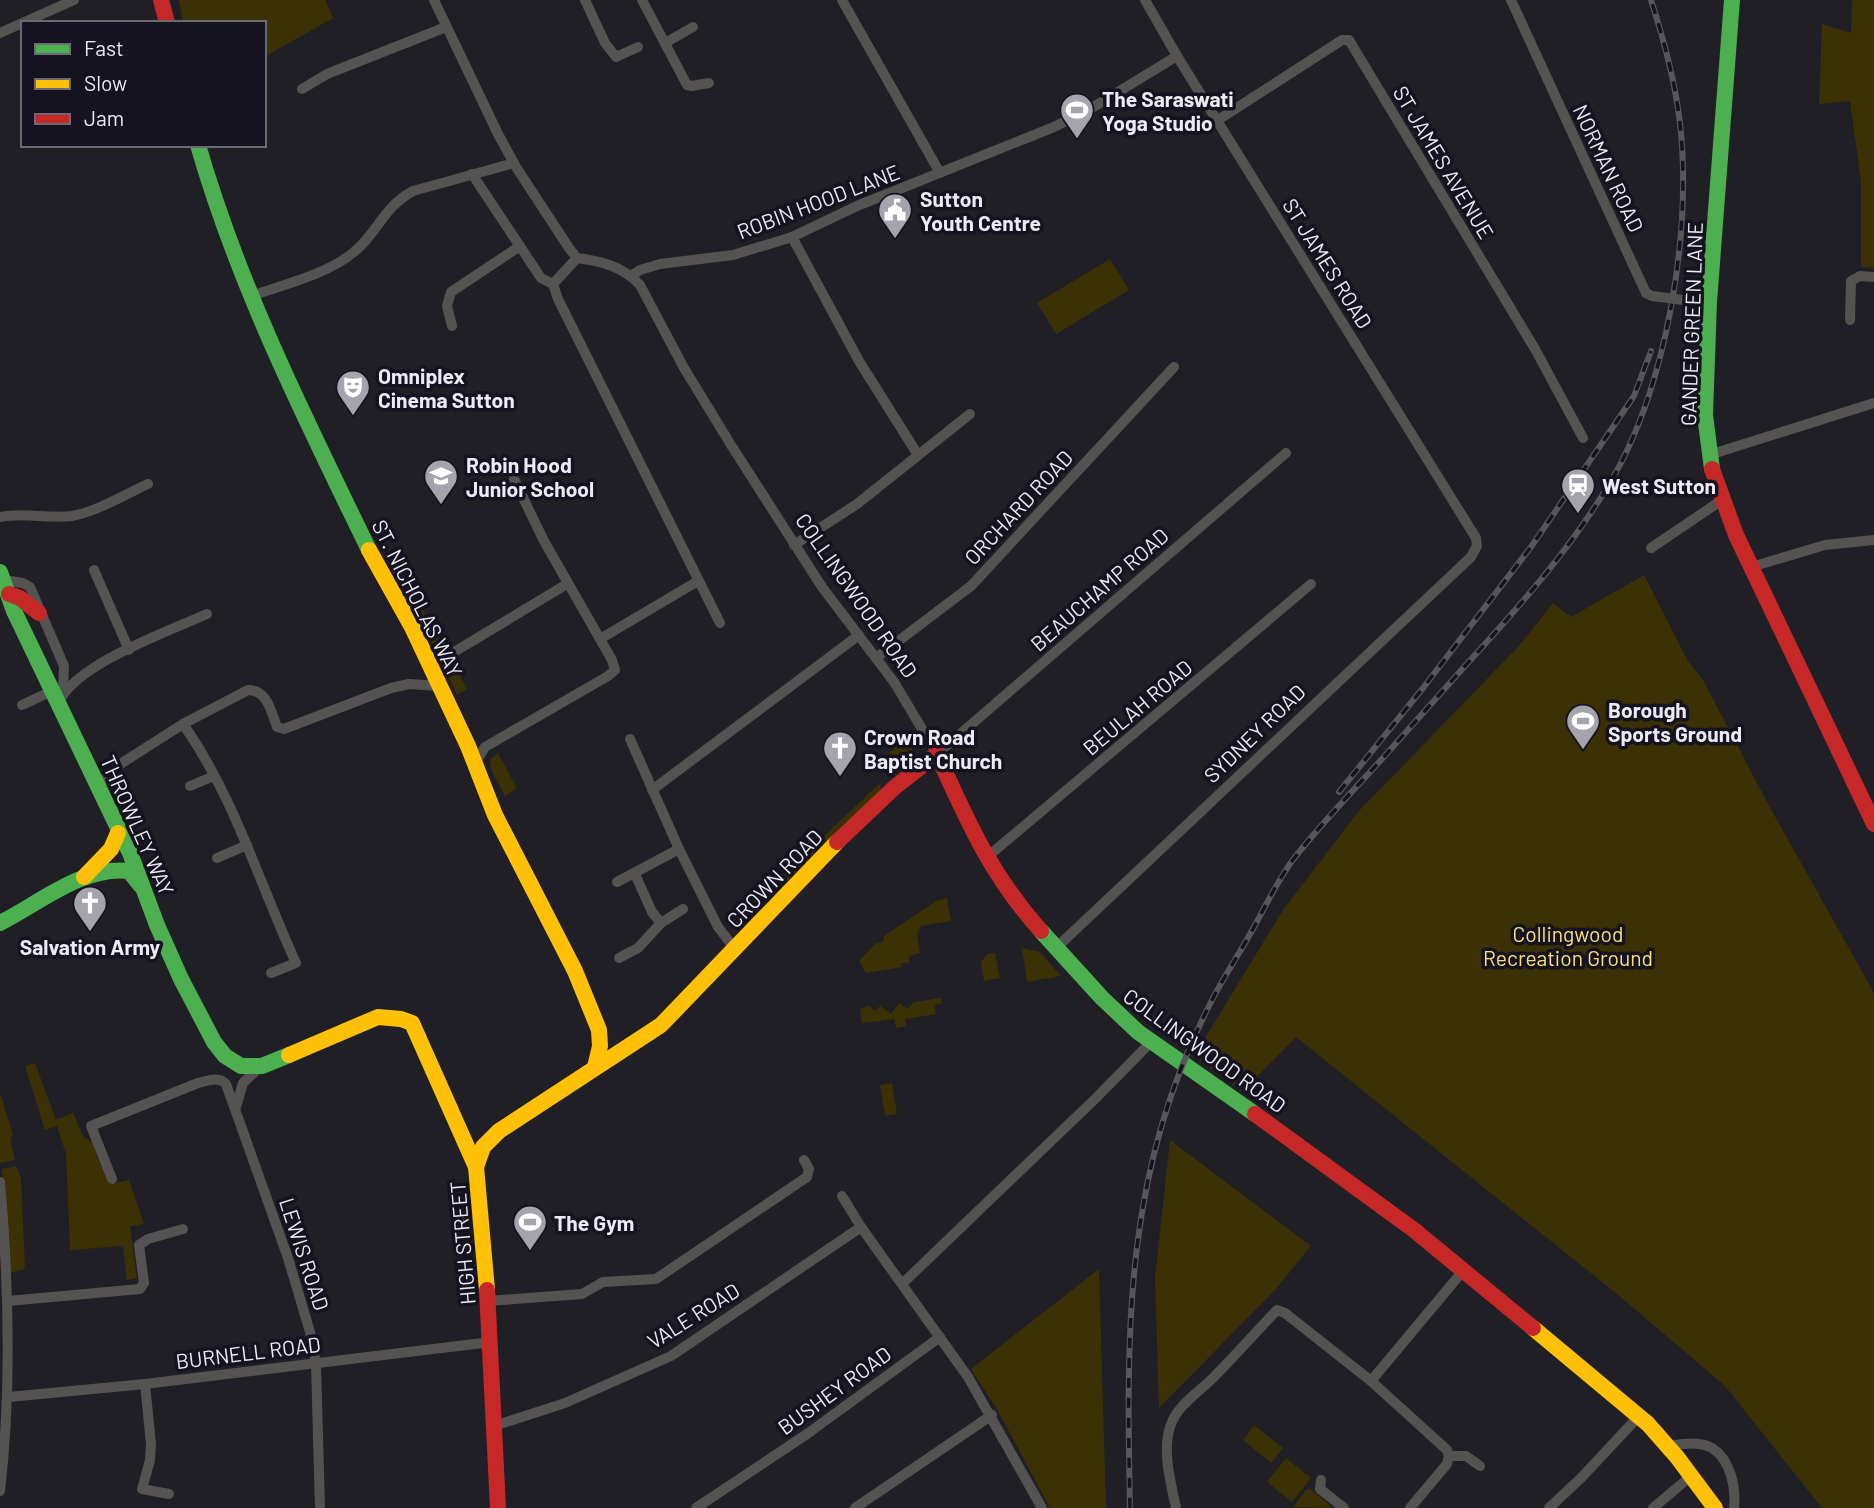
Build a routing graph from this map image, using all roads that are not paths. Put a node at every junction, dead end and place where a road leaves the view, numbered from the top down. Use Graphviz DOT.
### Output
graph roads {
  1 [pos="74,0"];
  2 [pos="161,0"];
  3 [pos="434,0"];
  4 [pos="585,0"];
  5 [pos="642,0"];
  6 [pos="842,0"];
  7 [pos="1145,0"];
  8 [pos="1511,0"];
  9 [pos="1732,0"];
  10 [pos="27,21"];
  11 [pos="166,21"];
  12 [pos="21,24"];
  13 [pos="446,27"];
  14 [pos="693,27"];
  15 [pos="0,33"];
  16 [pos="665,43"];
  17 [pos="638,47"];
  18 [pos="1177,56"];
  19 [pos="709,83"];
  20 [pos="302,89"];
  21 [pos="1217,120"];
  22 [pos="199,147"];
  23 [pos="514,163"];
  24 [pos="940,173"];
  25 [pos="472,174"];
  26 [pos="792,237"];
  27 [pos="520,246"];
  28 [pos="577,258"];
  29 [pos="631,276"];
  30 [pos="1874,277"];
  31 [pos="553,284"];
  32 [pos="251,296"];
  33 [pos="1709,302"];
  34 [pos="1850,320"];
  35 [pos="453,326"];
  36 [pos="1174,367"];
  37 [pos="1874,403"];
  38 [pos="970,414"];
  39 [pos="1583,438"];
  40 [pos="1286,453"];
  41 [pos="918,455"];
  42 [pos="1709,455"];
  43 [pos="514,479"];
  44 [pos="148,484"];
  45 [pos="1722,500"];
  46 [pos="0,517"];
  47 [pos="1874,540"];
  48 [pos="794,545"];
  49 [pos="1477,546"];
  50 [pos="1651,548"];
  51 [pos="1751,567"];
  52 [pos="94,569"];
  53 [pos="698,581"];
  54 [pos="4,582"];
  55 [pos="567,584"];
  56 [pos="1311,584"];
  57 [pos="39,613"];
  58 [pos="206,614"];
  59 [pos="720,623"];
  60 [pos="859,635"];
  61 [pos="600,639"];
  62 [pos="129,650"];
  63 [pos="444,658"];
  64 [pos="877,658"];
  65 [pos="64,666"];
  66 [pos="84,673"];
  67 [pos="439,686"];
  68 [pos="58,695"];
  69 [pos="22,705"];
  70 [pos="183,724"];
  71 [pos="630,739"];
  72 [pos="937,754"];
  73 [pos="475,763"];
  74 [pos="214,776"];
  75 [pos="97,785"];
  76 [pos="190,786"];
  77 [pos="652,790"];
  78 [pos="1874,824"];
  79 [pos="118,833"];
  80 [pos="247,845"];
  81 [pos="678,849"];
  82 [pos="217,858"];
  83 [pos="986,858"];
  84 [pos="635,874"];
  85 [pos="82,879"];
  86 [pos="617,882"];
  87 [pos="143,888"];
  88 [pos="682,909"];
  89 [pos="0,923"];
  90 [pos="661,923"];
  91 [pos="1056,948"];
  92 [pos="735,949"];
  93 [pos="618,958"];
  94 [pos="271,973"];
  95 [pos="598,1028"];
  96 [pos="646,1036"];
  97 [pos="1151,1042"];
  98 [pos="262,1066"];
  99 [pos="595,1067"];
  100 [pos="236,1107"];
  101 [pos="455,1115"];
  102 [pos="499,1131"];
  103 [pos="804,1160"];
  104 [pos="477,1167"];
  105 [pos="112,1179"];
  106 [pos="0,1182"];
  107 [pos="842,1196"];
  108 [pos="861,1227"];
  109 [pos="183,1229"];
  110 [pos="1462,1272"];
  111 [pos="902,1284"];
  112 [pos="8,1301"];
  113 [pos="488,1301"];
  114 [pos="940,1337"];
  115 [pos="491,1342"];
  116 [pos="316,1364"];
  117 [pos="1371,1381"];
  118 [pos="145,1384"];
  119 [pos="9,1397"];
  120 [pos="992,1415"];
  121 [pos="1639,1416"];
  122 [pos="494,1426"];
  123 [pos="1668,1446"];
  124 [pos="1448,1453"];
  125 [pos="1480,1466"];
  126 [pos="1691,1476"];
  127 [pos="1321,1480"];
  128 [pos="0,1491"];
  129 [pos="169,1494"];
  130 [pos="702,1507"];
  131 [pos="320,1508"];
  132 [pos="498,1508"];
  133 [pos="855,1508"];
  134 [pos="1042,1508"];
  135 [pos="1176,1508"];
  136 [pos="1344,1508"];
  137 [pos="1410,1508"];
  138 [pos="1549,1508"];
  139 [pos="1653,1508"];
  140 [pos="1715,1508"];
  141 [pos="1734,1508"];
  1 -- 10 [label="street"];
  2 -- 11 [label="street"];
  3 -- 13 [label="street"];
  4 -- 17 [label="street"];
  5 -- 16 [label="street"];
  6 -- 24 [label="street"];
  7 -- 18 [label="street, ST JAMES ROAD"];
  8 -- 33 [label="street, NORMAN ROAD, bridge"];
  9 -- 33 [label="street, GANDER GREEN LANE"];
  12 -- 15 [label="street"];
  13 -- 20 [label="street"];
  13 -- 23 [label="street"];
  14 -- 16 [label="street"];
  16 -- 19 [label="street"];
  18 -- 21 [label="street, ST JAMES ROAD"];
  18 -- 24 [label="street, ROBIN HOOD LANE"];
  21 -- 39 [label="street, ST JAMES AVENUE"];
  21 -- 49 [label="street, ST JAMES ROAD"];
  22 -- 32 [label="street, ST. NICHOLAS WAY"];
  23 -- 25 [label="street"];
  23 -- 28 [label="street"];
  24 -- 26 [label="street, ROBIN HOOD LANE"];
  25 -- 27 [label="street"];
  25 -- 32 [label="street"];
  26 -- 29 [label="street, ROBIN HOOD LANE"];
  26 -- 41 [label="street"];
  27 -- 31 [label="street"];
  27 -- 35 [label="street"];
  28 -- 29 [label="street"];
  28 -- 31 [label="street"];
  29 -- 48 [label="street, COLLINGWOOD ROAD"];
  30 -- 34 [label="street"];
  31 -- 53 [label="street"];
  32 -- 67 [label="street, ST. NICHOLAS WAY"];
  33 -- 42 [label="street, GANDER GREEN LANE"];
  36 -- 64 [label="street, ORCHARD ROAD"];
  37 -- 42 [label="street"];
  38 -- 41 [label="street"];
  40 -- 72 [label="street, BEAUCHAMP ROAD"];
  41 -- 48 [label="street"];
  42 -- 45 [label="street, GANDER GREEN LANE"];
  43 -- 55 [label="street"];
  44 -- 46 [label="street"];
  45 -- 50 [label="street"];
  45 -- 51 [label="street, GANDER GREEN LANE"];
  47 -- 51 [label="street"];
  48 -- 60 [label="street, COLLINGWOOD ROAD"];
  49 -- 91 [label="street, SYDNEY ROAD"];
  51 -- 78 [label="street, GANDER GREEN LANE"];
  52 -- 62 [label="street"];
  53 -- 59 [label="street"];
  53 -- 61 [label="street"];
  54 -- 57 [label="street"];
  54 -- 68 [label="street, THROWLEY WAY"];
  55 -- 61 [label="street"];
  55 -- 63 [label="street"];
  56 -- 83 [label="street, BEULAH ROAD"];
  57 -- 65 [label="street"];
  58 -- 62 [label="street"];
  60 -- 64 [label="street, COLLINGWOOD ROAD"];
  60 -- 77 [label="street"];
  61 -- 73 [label="street"];
  62 -- 66 [label="street"];
  64 -- 72 [label="street, COLLINGWOOD ROAD"];
  65 -- 66 [label="street"];
  65 -- 68 [label="street"];
  66 -- 68 [label="street"];
  67 -- 70 [label="street"];
  67 -- 73 [label="street, ST. NICHOLAS WAY"];
  68 -- 69 [label="street"];
  68 -- 75 [label="street, THROWLEY WAY"];
  70 -- 74 [label="street"];
  70 -- 75 [label="street"];
  71 -- 77 [label="street"];
  72 -- 83 [label="street, COLLINGWOOD ROAD"];
  72 -- 92 [label="street, CROWN ROAD"];
  73 -- 95 [label="street, ST. NICHOLAS WAY"];
  74 -- 76 [label="street"];
  74 -- 80 [label="street"];
  75 -- 79 [label="street, THROWLEY WAY"];
  77 -- 81 [label="street"];
  79 -- 85 [label="street"];
  79 -- 87 [label="street, THROWLEY WAY"];
  80 -- 82 [label="street"];
  80 -- 94 [label="street"];
  81 -- 84 [label="street"];
  81 -- 92 [label="street"];
  83 -- 91 [label="street, COLLINGWOOD ROAD"];
  84 -- 86 [label="street"];
  84 -- 90 [label="street"];
  85 -- 87 [label="street"];
  85 -- 89 [label="street"];
  87 -- 98 [label="street, THROWLEY WAY"];
  88 -- 90 [label="street"];
  90 -- 93 [label="street"];
  91 -- 97 [label="street, COLLINGWOOD ROAD"];
  92 -- 96 [label="street, CROWN ROAD"];
  95 -- 96 [label="street, CROWN ROAD"];
  95 -- 99 [label="street, ST. NICHOLAS WAY"];
  96 -- 99 [label="street, CROWN ROAD"];
  97 -- 110 [label="street, COLLINGWOOD ROAD"];
  97 -- 111 [label="street"];
  98 -- 100 [label="street"];
  98 -- 101 [label="street, HIGH STREET"];
  99 -- 102 [label="street, CROWN ROAD"];
  100 -- 105 [label="street, LEWIS ROAD"];
  100 -- 116 [label="street, LEWIS ROAD"];
  101 -- 102 [label="street"];
  101 -- 104 [label="street, HIGH STREET"];
  102 -- 104 [label="street, CROWN ROAD"];
  103 -- 113 [label="street"];
  104 -- 113 [label="street, HIGH STREET"];
  106 -- 112 [label="street"];
  107 -- 108 [label="street"];
  108 -- 111 [label="street"];
  108 -- 122 [label="street, VALE ROAD"];
  109 -- 112 [label="street"];
  110 -- 117 [label="street"];
  110 -- 121 [label="street, COLLINGWOOD ROAD"];
  111 -- 114 [label="street"];
  112 -- 119 [label="street"];
  113 -- 115 [label="street, HIGH STREET"];
  114 -- 120 [label="street"];
  114 -- 130 [label="street, BUSHEY ROAD"];
  115 -- 116 [label="street, BURNELL ROAD"];
  115 -- 122 [label="street, HIGH STREET"];
  116 -- 118 [label="street, BURNELL ROAD"];
  116 -- 131 [label="street, LEWIS ROAD"];
  117 -- 124 [label="street"];
  117 -- 135 [label="street"];
  118 -- 119 [label="street, BURNELL ROAD"];
  118 -- 129 [label="street"];
  119 -- 128 [label="street"];
  120 -- 133 [label="street"];
  120 -- 134 [label="street"];
  121 -- 123 [label="street, COLLINGWOOD ROAD"];
  121 -- 138 [label="street"];
  122 -- 132 [label="street, HIGH STREET"];
  123 -- 126 [label="street, COLLINGWOOD ROAD"];
  123 -- 141 [label="street"];
  124 -- 125 [label="street"];
  124 -- 137 [label="street"];
  126 -- 139 [label="street"];
  126 -- 140 [label="street, COLLINGWOOD ROAD"];
  127 -- 136 [label="street"];
}
